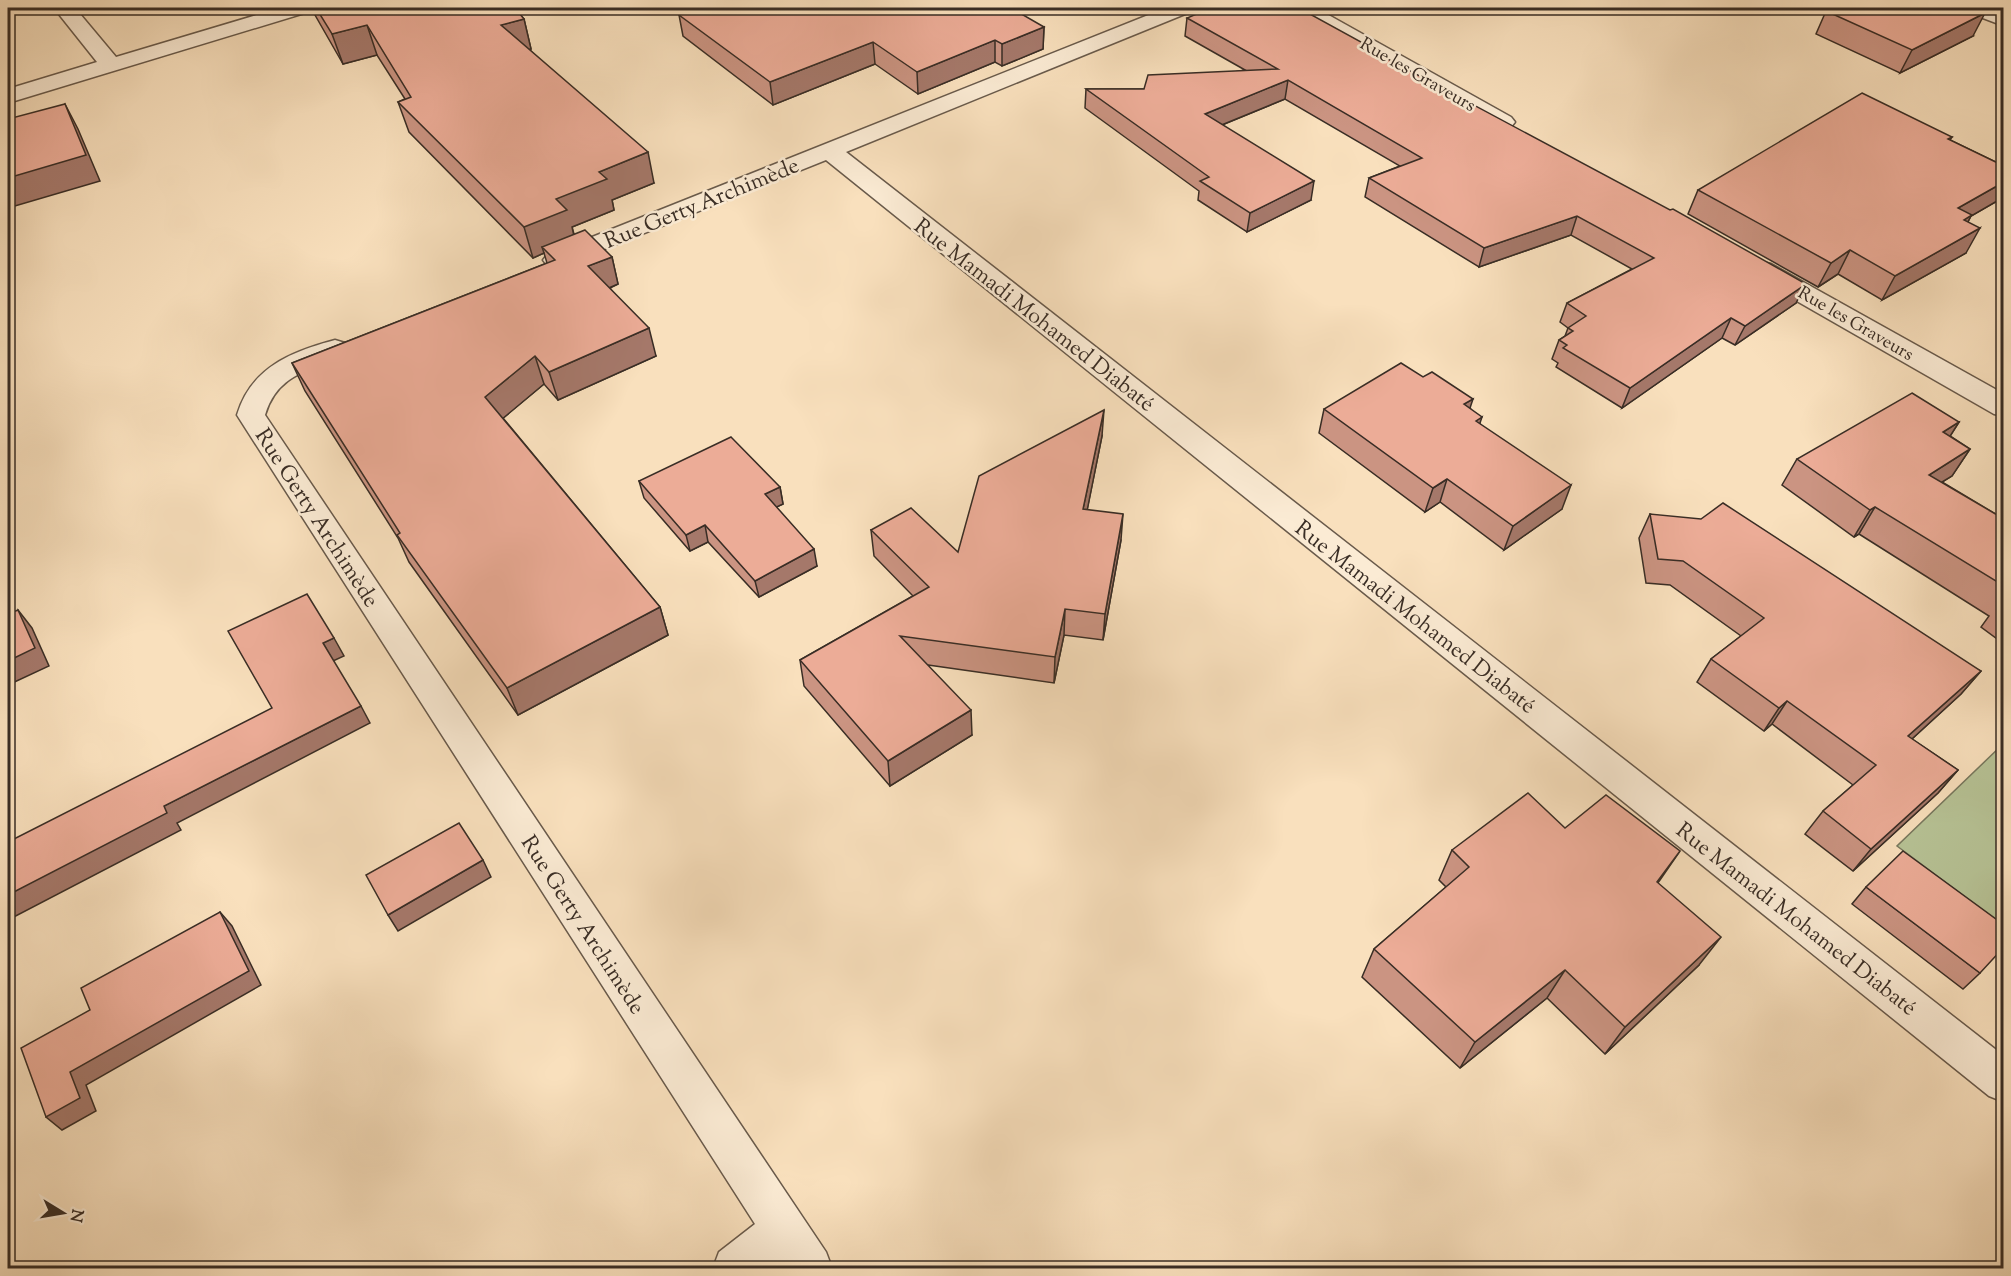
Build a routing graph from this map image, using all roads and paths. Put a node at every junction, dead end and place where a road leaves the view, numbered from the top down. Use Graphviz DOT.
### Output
graph roads {
  1 [pos="64,8"];
  2 [pos="301,8"];
  3 [pos="1183,8"];
  4 [pos="1301,8"];
  5 [pos="1974,8"];
  6 [pos="2002,19"];
  7 [pos="111,65"];
  8 [pos="8,96"];
  9 [pos="1518,131"];
  10 [pos="828,150"];
  11 [pos="1745,260"];
  12 [pos="532,270"];
  13 [pos="356,340"];
  14 [pos="2004,407"];
  15 [pos="2004,1082"];
  16 [pos="784,1229"];
  17 [pos="735,1269"];
  18 [pos="810,1269"];
  1 -- 7 [label="street"];
  2 -- 7 [label="street"];
  3 -- 10 [label="street, Rue Gerty Archimède"];
  4 -- 9 [label="street, Rue les Graveurs"];
  5 -- 6 [label="street"];
  7 -- 8 [label="street"];
  10 -- 12 [label="street, Rue Gerty Archimède"];
  10 -- 15 [label="street, Rue Mamadi Mohamed Diabaté"];
  11 -- 14 [label="street, Rue les Graveurs"];
  13 -- 16 [label="street, Rue Gerty Archimède"];
  16 -- 17 [label="street"];
  16 -- 18 [label="street, Rue Gerty Archimède"];
}
